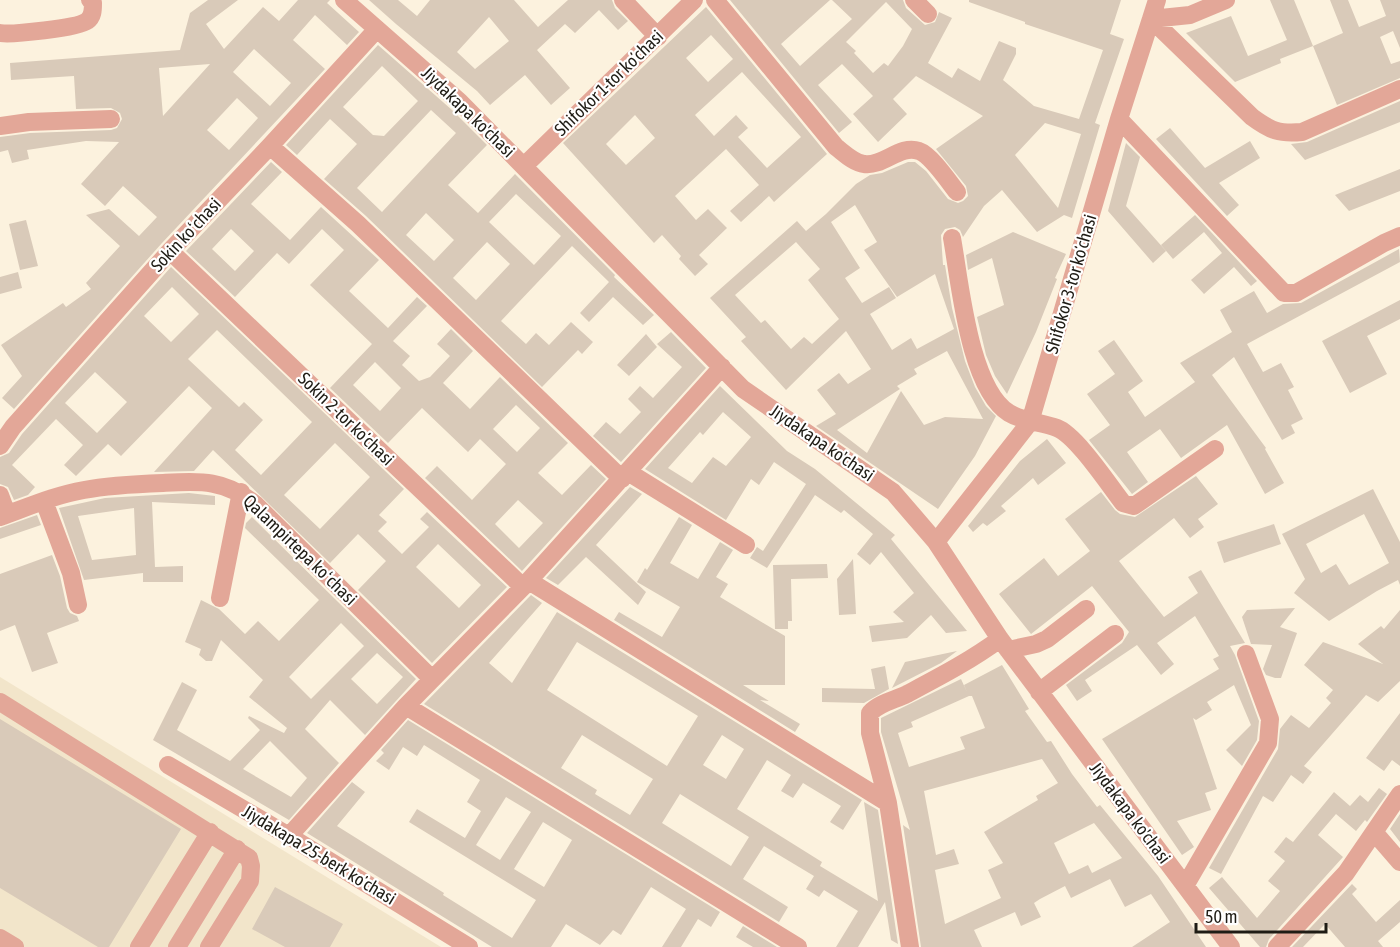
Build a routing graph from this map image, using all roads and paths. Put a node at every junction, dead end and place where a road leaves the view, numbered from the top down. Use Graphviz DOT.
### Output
graph roads {
  1 [pos="90,0"];
  2 [pos="344,0"];
  3 [pos="623,0"];
  4 [pos="694,0"];
  5 [pos="715,0"];
  6 [pos="914,0"];
  7 [pos="1157,0"];
  8 [pos="1226,0"];
  9 [pos="928,14"];
  10 [pos="1151,20"];
  11 [pos="377,29"];
  12 [pos="0,33"];
  13 [pos="658,37"];
  14 [pos="1400,89"];
  15 [pos="111,119"];
  16 [pos="1119,119"];
  17 [pos="0,126"];
  18 [pos="270,146"];
  19 [pos="524,166"];
  20 [pos="957,192"];
  21 [pos="1400,236"];
  22 [pos="952,238"];
  23 [pos="170,251"];
  24 [pos="722,367"];
  25 [pos="1030,422"];
  26 [pos="0,446"];
  27 [pos="1215,449"];
  28 [pos="625,475"];
  29 [pos="241,492"];
  30 [pos="0,495"];
  31 [pos="44,501"];
  32 [pos="4,515"];
  33 [pos="936,542"];
  34 [pos="746,545"];
  35 [pos="526,584"];
  36 [pos="220,598"];
  37 [pos="78,605"];
  38 [pos="1086,609"];
  39 [pos="1115,634"];
  40 [pos="1004,645"];
  41 [pos="1246,654"];
  42 [pos="432,679"];
  43 [pos="1039,692"];
  44 [pos="0,702"];
  45 [pos="406,706"];
  46 [pos="168,765"];
  47 [pos="1400,794"];
  48 [pos="888,803"];
  49 [pos="210,832"];
  50 [pos="1374,832"];
  51 [pos="289,836"];
  52 [pos="237,849"];
  53 [pos="1400,862"];
  54 [pos="1185,886"];
  55 [pos="0,938"];
  56 [pos="15,947"];
  57 [pos="139,947"];
  58 [pos="177,947"];
  59 [pos="209,947"];
  60 [pos="469,947"];
  61 [pos="798,947"];
  62 [pos="910,947"];
  63 [pos="1231,947"];
  64 [pos="1277,947"];
  1 -- 12 [label="street"];
  2 -- 11 [label="street, Jiydakapa ko'chasi"];
  3 -- 13 [label="street"];
  4 -- 13 [label="street, Shifokor 1-tor koʼchasi"];
  5 -- 20 [label="street"];
  6 -- 9 [label="street"];
  7 -- 10 [label="street, Shifokor 3-tor koʼchasi"];
  8 -- 10 [label="street"];
  10 -- 14 [label="street"];
  10 -- 16 [label="street, Shifokor 3-tor koʼchasi"];
  11 -- 18 [label="street, Sokin koʻchasi"];
  11 -- 19 [label="street, Jiydakapa ko'chasi"];
  13 -- 19 [label="street, Shifokor 1-tor koʼchasi"];
  15 -- 17 [label="street"];
  16 -- 21 [label="street"];
  16 -- 25 [label="street, Shifokor 3-tor koʼchasi"];
  18 -- 23 [label="street, Sokin koʻchasi"];
  18 -- 28 [label="street"];
  19 -- 24 [label="street, Jiydakapa ko'chasi"];
  22 -- 25 [label="street"];
  23 -- 26 [label="street, Sokin koʻchasi"];
  23 -- 35 [label="street, Sokin 2-tor koʼchasi"];
  24 -- 28 [label="street"];
  24 -- 33 [label="street, Jiydakapa ko'chasi"];
  25 -- 27 [label="street"];
  25 -- 33 [label="street, Shifokor 3-tor koʼchasi"];
  28 -- 34 [label="street"];
  28 -- 35 [label="street"];
  29 -- 31 [label="street, Qalampirtepa koʻchasi"];
  29 -- 36 [label="street"];
  29 -- 42 [label="street, Qalampirtepa koʻchasi"];
  30 -- 32 [label="street"];
  31 -- 32 [label="street, Qalampirtepa koʻchasi"];
  31 -- 37 [label="street"];
  33 -- 40 [label="street, Jiydakapa ko'chasi"];
  35 -- 42 [label="street"];
  35 -- 48 [label="street, Sokin 2-tor koʼchasi"];
  38 -- 40 [label="street"];
  39 -- 43 [label="street"];
  40 -- 43 [label="street, Jiydakapa ko'chasi"];
  40 -- 48 [label="street"];
  41 -- 54 [label="street"];
  42 -- 45 [label="street"];
  43 -- 54 [label="street, Jiydakapa ko'chasi"];
  44 -- 49 [label="street"];
  45 -- 51 [label="street"];
  45 -- 61 [label="street"];
  46 -- 51 [label="street, Jiydakapa 25-berk koʼchasi"];
  47 -- 50 [label="street"];
  48 -- 62 [label="street"];
  49 -- 52 [label="street"];
  49 -- 57 [label="street"];
  50 -- 53 [label="street"];
  50 -- 64 [label="street"];
  51 -- 60 [label="street, Jiydakapa 25-berk koʼchasi"];
  52 -- 58 [label="street"];
  52 -- 59 [label="street"];
  54 -- 63 [label="street, Jiydakapa ko'chasi"];
  55 -- 56 [label="street"];
}
